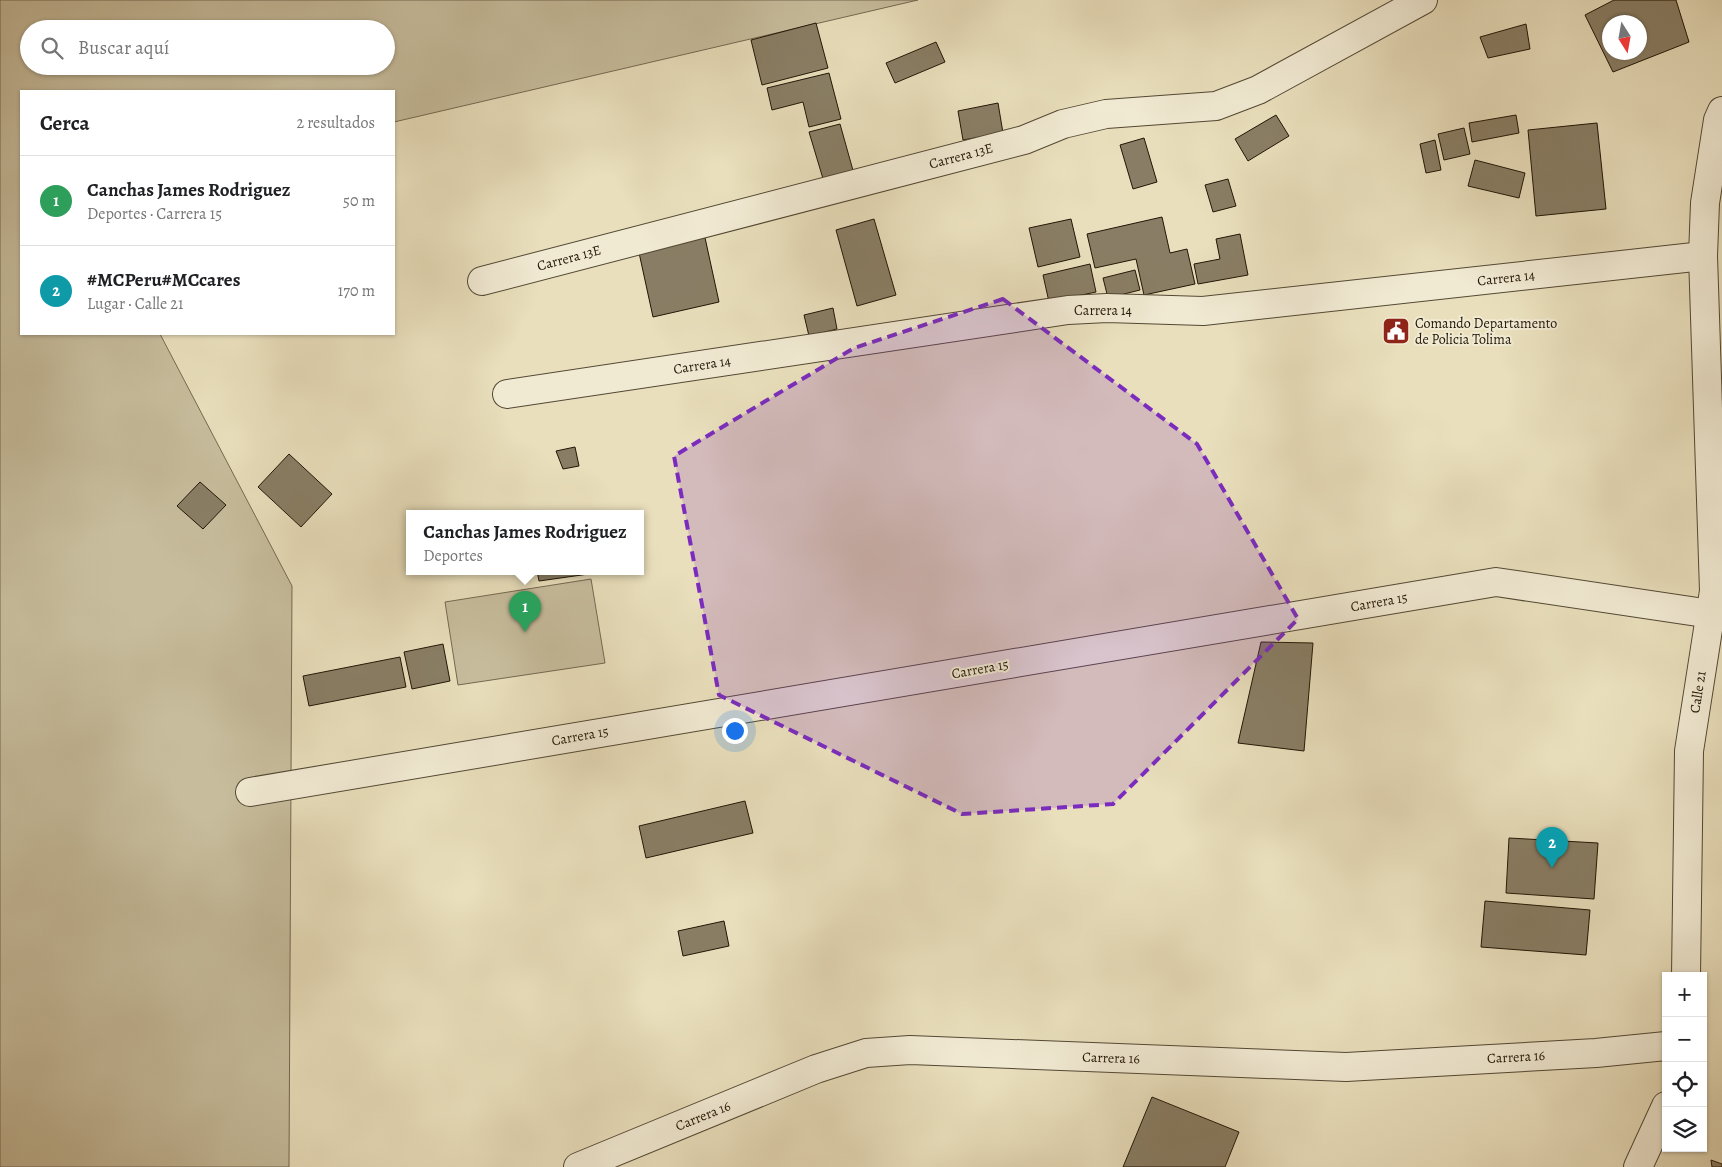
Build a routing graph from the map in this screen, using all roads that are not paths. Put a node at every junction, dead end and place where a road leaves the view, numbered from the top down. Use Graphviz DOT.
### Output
graph roads {
  1 [pos="1423,0"];
  2 [pos="1722,111"];
  3 [pos="1703,256"];
  4 [pos="482,281"];
  5 [pos="507,394"];
  6 [pos="1715,615"];
  7 [pos="250,792"];
  8 [pos="1686,972"];
  9 [pos="1662,1046"];
  10 [pos="1666,1107"];
  11 [pos="578,1167"];
  12 [pos="1638,1167"];
  1 -- 4 [label="street, Carrera 13E"];
  2 -- 3 [label="street, Calle 21"];
  3 -- 5 [label="street, Carrera 14"];
  3 -- 6 [label="street, Calle 21"];
  6 -- 7 [label="street, Carrera 15"];
  6 -- 8 [label="street, Calle 21"];
  9 -- 11 [label="street, Carrera 16"];
  10 -- 12 [label="street"];
}
